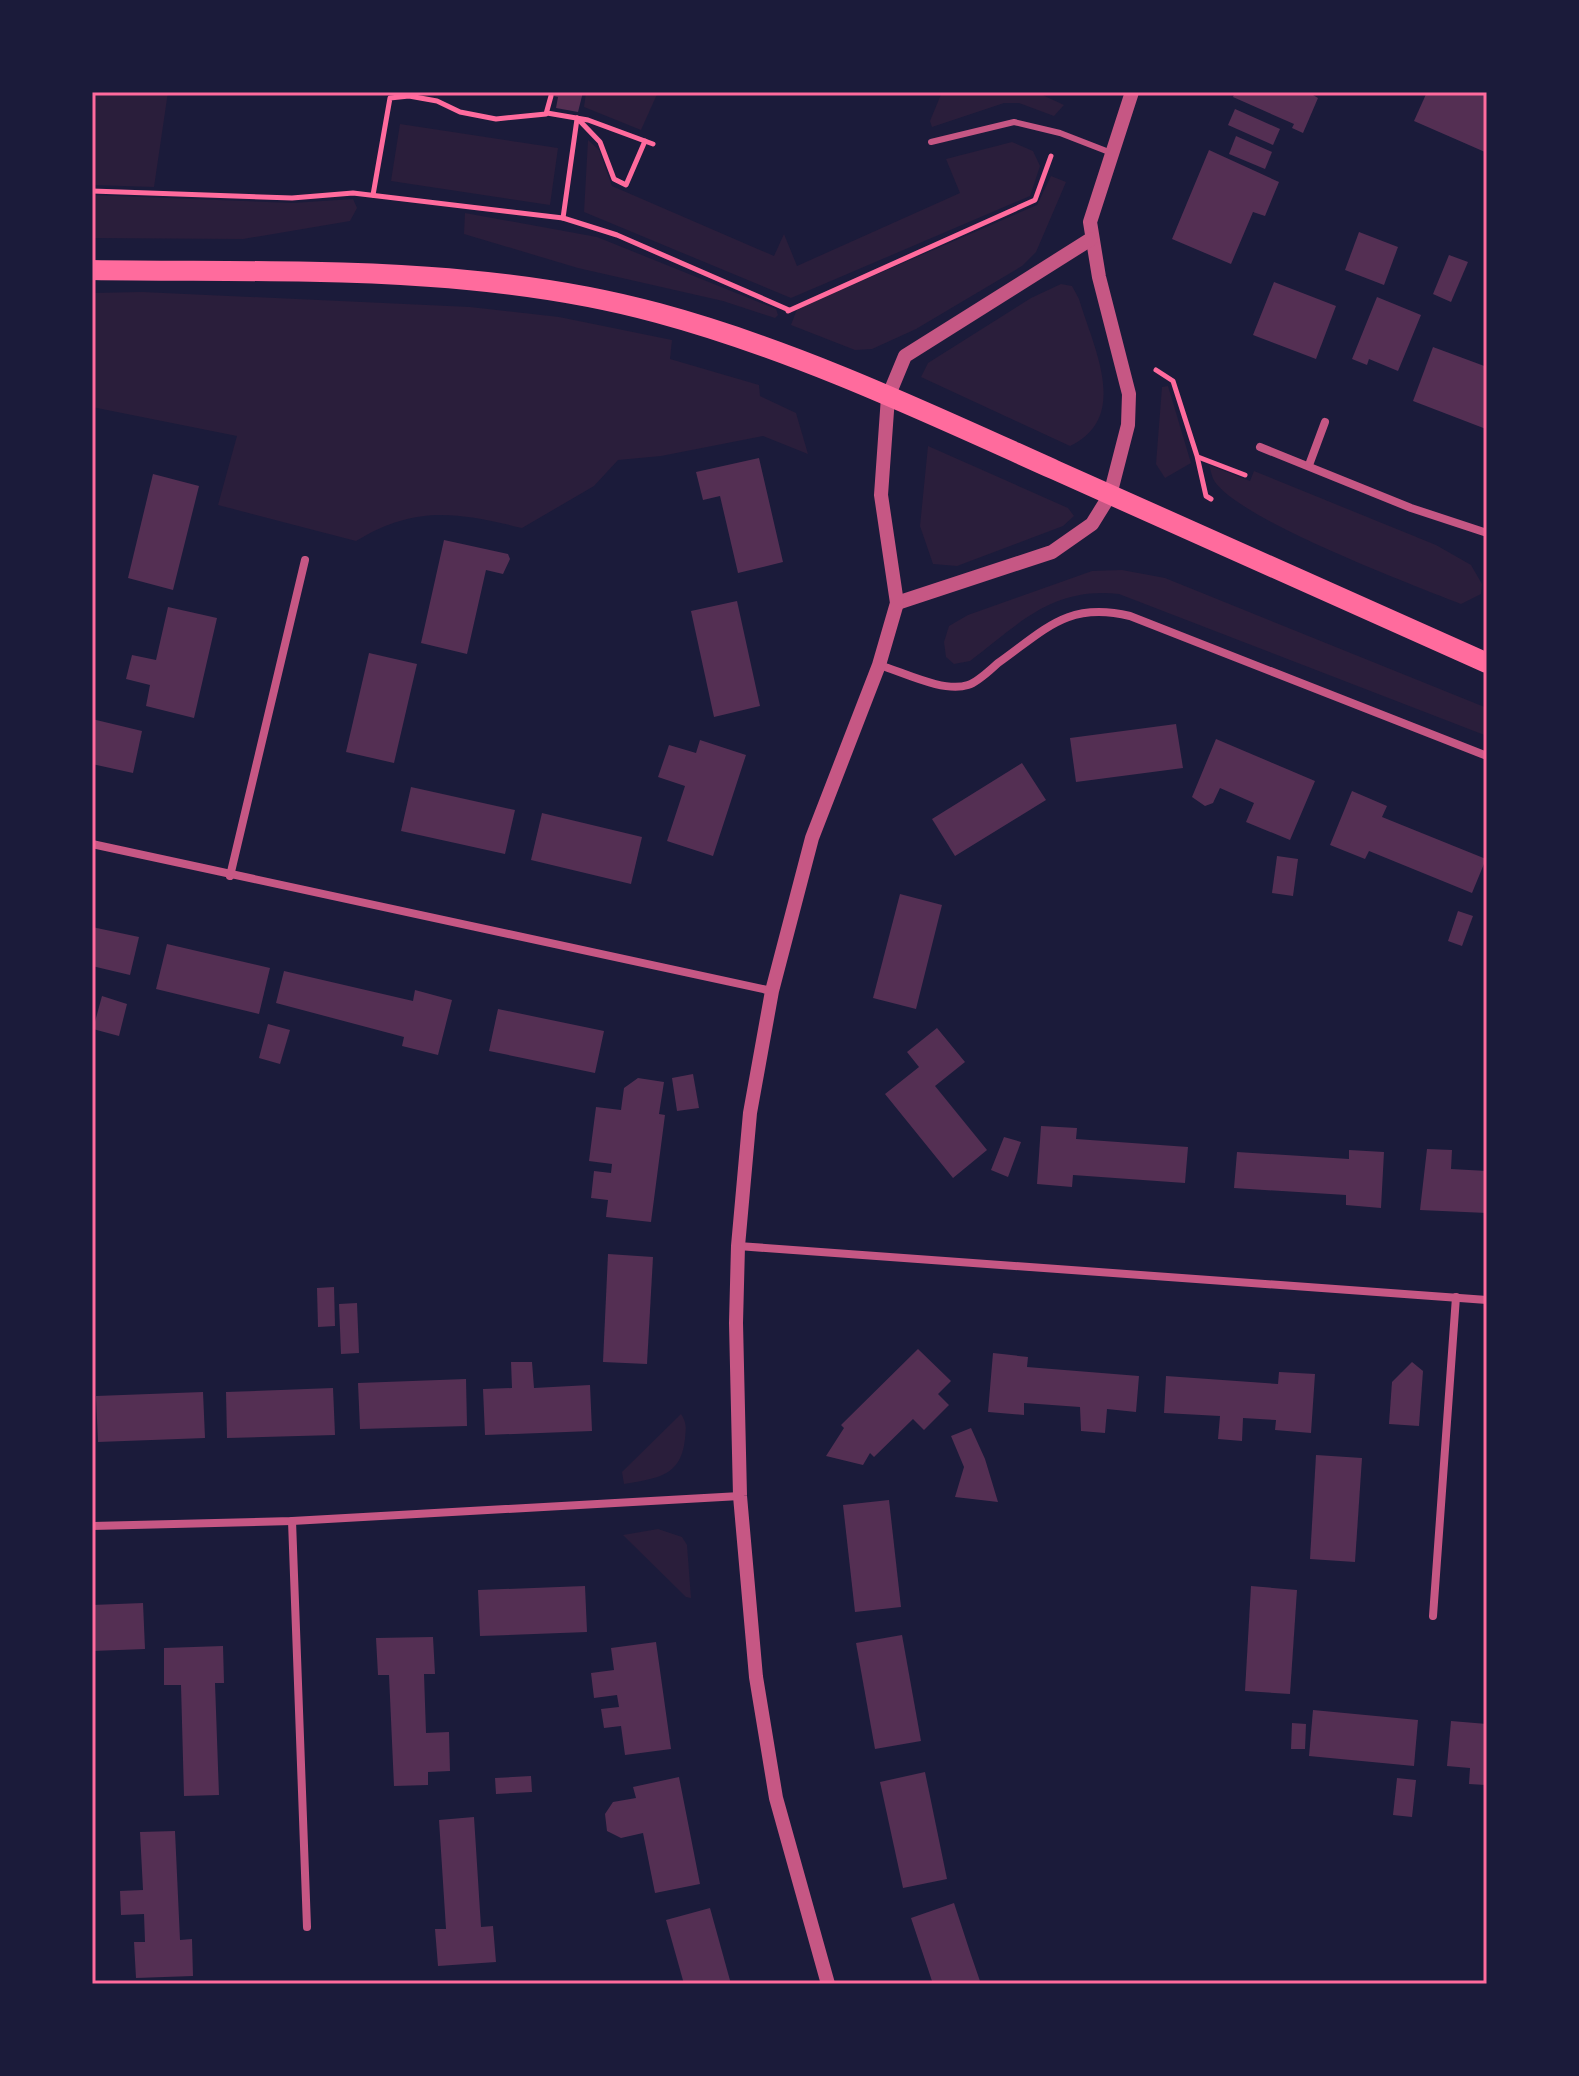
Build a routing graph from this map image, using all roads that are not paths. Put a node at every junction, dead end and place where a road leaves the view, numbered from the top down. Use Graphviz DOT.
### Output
graph roads {
  1 [pos="1132,92"];
  2 [pos="931,142"];
  3 [pos="1109,152"];
  4 [pos="1091,239"];
  5 [pos="92,270"];
  6 [pos="888,397"];
  7 [pos="1325,422"];
  8 [pos="1260,447"];
  9 [pos="1309,465"];
  10 [pos="1110,495"];
  11 [pos="1487,533"];
  12 [pos="305,560"];
  13 [pos="897,603"];
  14 [pos="1487,663"];
  15 [pos="879,665"];
  16 [pos="1487,756"];
  17 [pos="92,844"];
  18 [pos="230,876"];
  19 [pos="772,991"];
  20 [pos="738,1246"];
  21 [pos="1456,1297"];
  22 [pos="1487,1300"];
  23 [pos="740,1496"];
  24 [pos="292,1521"];
  25 [pos="92,1526"];
  26 [pos="1433,1616"];
  27 [pos="307,1927"];
  28 [pos="828,1984"];
  1 -- 3 [label="street"];
  2 -- 3 [label="lane"];
  3 -- 4 [label="street"];
  4 -- 6 [label="street"];
  4 -- 10 [label="street"];
  5 -- 6 [label="main road"];
  6 -- 10 [label="main road"];
  6 -- 13 [label="street"];
  7 -- 9 [label="street"];
  8 -- 9 [label="street"];
  9 -- 11 [label="street"];
  10 -- 13 [label="street"];
  10 -- 14 [label="main road"];
  12 -- 18 [label="street"];
  13 -- 15 [label="street"];
  15 -- 16 [label="street"];
  15 -- 19 [label="street"];
  17 -- 18 [label="street"];
  18 -- 19 [label="street"];
  19 -- 20 [label="street"];
  20 -- 21 [label="street"];
  20 -- 23 [label="street"];
  21 -- 22 [label="street"];
  21 -- 26 [label="street"];
  23 -- 24 [label="street"];
  23 -- 28 [label="street"];
  24 -- 25 [label="street"];
  24 -- 27 [label="street"];
}
